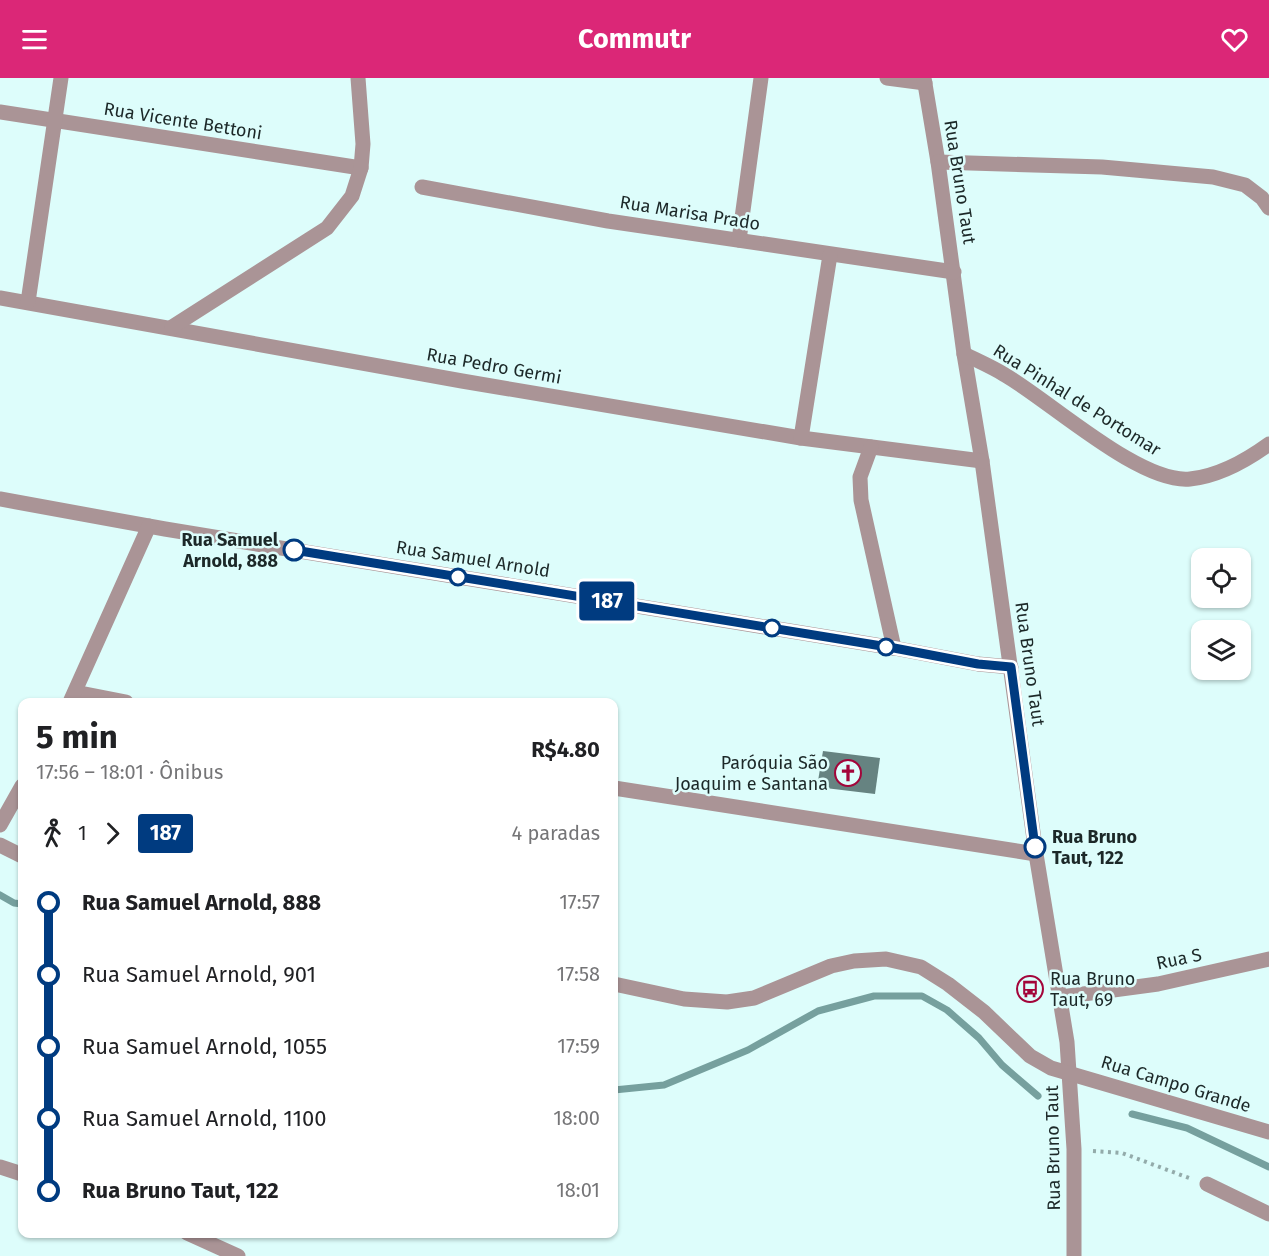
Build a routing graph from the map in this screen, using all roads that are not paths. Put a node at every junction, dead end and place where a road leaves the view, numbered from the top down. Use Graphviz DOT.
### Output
graph roads {
  1 [pos="61,78"];
  2 [pos="358,78"];
  3 [pos="762,78"];
  4 [pos="887,78"];
  5 [pos="924,81"];
  6 [pos="0,112"];
  7 [pos="55,122"];
  8 [pos="938,162"];
  9 [pos="361,168"];
  10 [pos="422,187"];
  11 [pos="1269,208"];
  12 [pos="739,240"];
  13 [pos="830,255"];
  14 [pos="954,272"];
  15 [pos="0,298"];
  16 [pos="28,302"];
  17 [pos="172,327"];
  18 [pos="964,354"];
  19 [pos="801,438"];
  20 [pos="1269,444"];
  21 [pos="871,447"];
  22 [pos="982,461"];
  23 [pos="0,499"];
  24 [pos="149,526"];
  25 [pos="894,648"];
  26 [pos="1011,667"];
  27 [pos="73,697"];
  28 [pos="618,789"];
  29 [pos="18,793"];
  30 [pos="0,825"];
  31 [pos="0,845"];
  32 [pos="18,854"];
  33 [pos="1036,854"];
  34 [pos="1269,959"];
  35 [pos="618,985"];
  36 [pos="1061,997"];
  37 [pos="1071,1073"];
  38 [pos="1269,1132"];
  39 [pos="0,1167"];
  40 [pos="18,1173"];
  41 [pos="1207,1184"];
  42 [pos="1269,1214"];
  43 [pos="198,1238"];
  44 [pos="238,1256"];
  45 [pos="1074,1256"];
  1 -- 7 [label="street"];
  2 -- 9 [label="street"];
  3 -- 12 [label="street"];
  4 -- 5 [label="street"];
  5 -- 8 [label="street, Rua Bruno Taut"];
  6 -- 7 [label="street, Rua Vicente Bettoni"];
  7 -- 9 [label="street, Rua Vicente Bettoni"];
  7 -- 16 [label="street"];
  8 -- 11 [label="street"];
  8 -- 14 [label="street, Rua Bruno Taut"];
  9 -- 17 [label="street"];
  10 -- 12 [label="street, Rua Marisa Prado"];
  12 -- 13 [label="street, Rua Marisa Prado"];
  13 -- 14 [label="street, Rua Marisa Prado"];
  13 -- 19 [label="street"];
  14 -- 18 [label="street, Rua Bruno Taut"];
  15 -- 16 [label="street, Rua Pedro Germi"];
  16 -- 17 [label="street, Rua Pedro Germi"];
  17 -- 19 [label="street, Rua Pedro Germi"];
  18 -- 20 [label="street, Rua Pinhal de Portomar"];
  18 -- 22 [label="street, Rua Bruno Taut"];
  19 -- 21 [label="street, Rua Pedro Germi"];
  21 -- 22 [label="street, Rua Pedro Germi"];
  21 -- 25 [label="street"];
  22 -- 26 [label="street, Rua Bruno Taut"];
  23 -- 24 [label="street, Rua Samuel Arnold"];
  24 -- 25 [label="street, Rua Samuel Arnold"];
  24 -- 27 [label="street"];
  25 -- 26 [label="street, Rua Samuel Arnold"];
  26 -- 33 [label="street, Rua Bruno Taut"];
  28 -- 33 [label="street"];
  29 -- 30 [label="street"];
  31 -- 32 [label="street"];
  33 -- 36 [label="street, Rua Bruno Taut"];
  34 -- 36 [label="street, Rua S"];
  35 -- 37 [label="street, Rua Campo Grande"];
  36 -- 37 [label="street, Rua Bruno Taut"];
  37 -- 38 [label="street, Rua Campo Grande"];
  37 -- 45 [label="street, Rua Bruno Taut"];
  39 -- 40 [label="street"];
  41 -- 42 [label="street"];
  43 -- 44 [label="street"];
}
